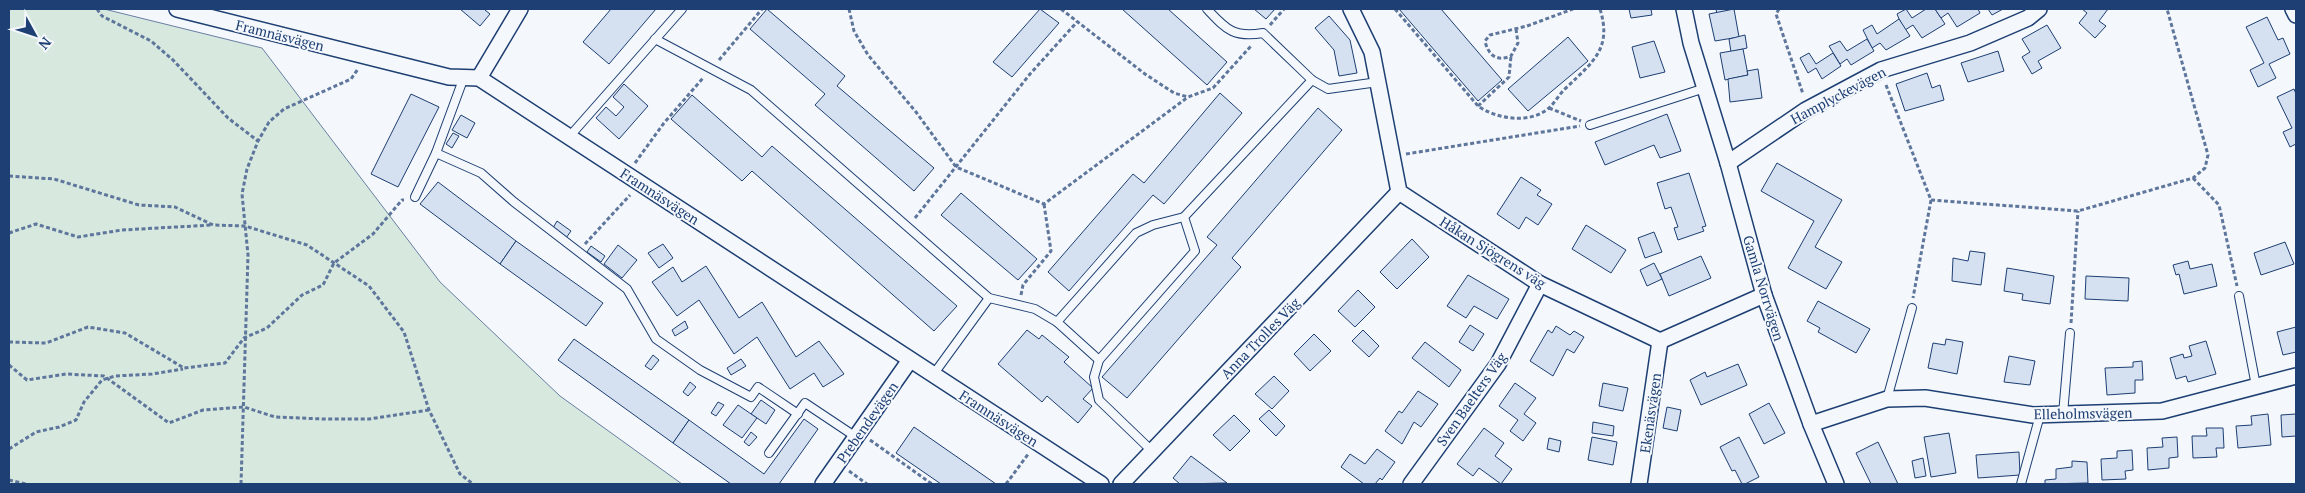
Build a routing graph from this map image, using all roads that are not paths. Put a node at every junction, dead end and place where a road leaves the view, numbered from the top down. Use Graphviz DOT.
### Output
graph roads {
  1 [pos="177,9"];
  2 [pos="520,9"];
  3 [pos="682,9"];
  4 [pos="1207,9"];
  5 [pos="1351,9"];
  6 [pos="1684,9"];
  7 [pos="2039,9"];
  8 [pos="2294,9"];
  9 [pos="2296,15"];
  10 [pos="655,39"];
  11 [pos="472,78"];
  12 [pos="1312,80"];
  13 [pos="1378,82"];
  14 [pos="1705,88"];
  15 [pos="1590,125"];
  16 [pos="569,137"];
  17 [pos="436,153"];
  18 [pos="1728,163"];
  19 [pos="1399,192"];
  20 [pos="415,197"];
  21 [pos="1184,217"];
  22 [pos="1540,284"];
  23 [pos="1764,295"];
  24 [pos="2239,296"];
  25 [pos="989,298"];
  26 [pos="1912,308"];
  27 [pos="1057,322"];
  28 [pos="2070,333"];
  29 [pos="1660,341"];
  30 [pos="910,360"];
  31 [pos="1100,360"];
  32 [pos="933,375"];
  33 [pos="2296,376"];
  34 [pos="2256,386"];
  35 [pos="1886,399"];
  36 [pos="798,414"];
  37 [pos="2040,414"];
  38 [pos="2063,414"];
  39 [pos="1811,424"];
  40 [pos="858,435"];
  41 [pos="1152,451"];
  42 [pos="769,454"];
  43 [pos="823,484"];
  44 [pos="1101,484"];
  45 [pos="1121,484"];
  46 [pos="1411,484"];
  47 [pos="1639,484"];
  48 [pos="1836,484"];
  49 [pos="2022,484"];
  1 -- 11 [label="street, Framnäsvägen"];
  2 -- 11 [label="street"];
  3 -- 10 [label="lane"];
  4 -- 12 [label="lane"];
  5 -- 13 [label="street"];
  6 -- 14 [label="street, Gamla Norrvägen"];
  7 -- 18 [label="street, Hamplyckevägen"];
  8 -- 9 [label="street"];
  10 -- 16 [label="lane"];
  10 -- 25 [label="lane"];
  11 -- 16 [label="street, Framnäsvägen"];
  11 -- 17 [label="lane"];
  12 -- 13 [label="lane"];
  12 -- 21 [label="lane"];
  13 -- 19 [label="street"];
  14 -- 15 [label="lane"];
  14 -- 18 [label="street, Gamla Norrvägen"];
  16 -- 30 [label="street, Framnäsvägen"];
  17 -- 20 [label="lane"];
  17 -- 36 [label="lane"];
  18 -- 23 [label="street, Gamla Norrvägen"];
  19 -- 22 [label="street, Håkan Sjögrens väg"];
  19 -- 41 [label="street, Anna Trolles Väg"];
  21 -- 27 [label="lane"];
  21 -- 31 [label="lane"];
  22 -- 29 [label="street, Håkan Sjögrens väg"];
  22 -- 46 [label="street, Sven Baelters Väg"];
  23 -- 29 [label="street"];
  23 -- 39 [label="street, Gamla Norrvägen"];
  24 -- 34 [label="lane"];
  25 -- 27 [label="lane"];
  25 -- 32 [label="lane"];
  26 -- 35 [label="lane"];
  27 -- 31 [label="lane"];
  28 -- 38 [label="lane"];
  29 -- 47 [label="street, Ekenäsvägen"];
  30 -- 32 [label="street, Framnäsvägen"];
  30 -- 40 [label="street, Prebendevägen"];
  31 -- 41 [label="lane"];
  32 -- 44 [label="street, Framnäsvägen"];
  33 -- 34 [label="street, Elleholmsvägen"];
  34 -- 38 [label="street, Elleholmsvägen"];
  35 -- 37 [label="street, Elleholmsvägen"];
  35 -- 39 [label="street, Elleholmsvägen"];
  36 -- 40 [label="lane"];
  36 -- 42 [label="lane"];
  37 -- 38 [label="street, Elleholmsvägen"];
  37 -- 49 [label="lane"];
  39 -- 48 [label="street, Gamla Norrvägen"];
  40 -- 43 [label="street, Prebendevägen"];
  41 -- 45 [label="street, Anna Trolles Väg"];
}
